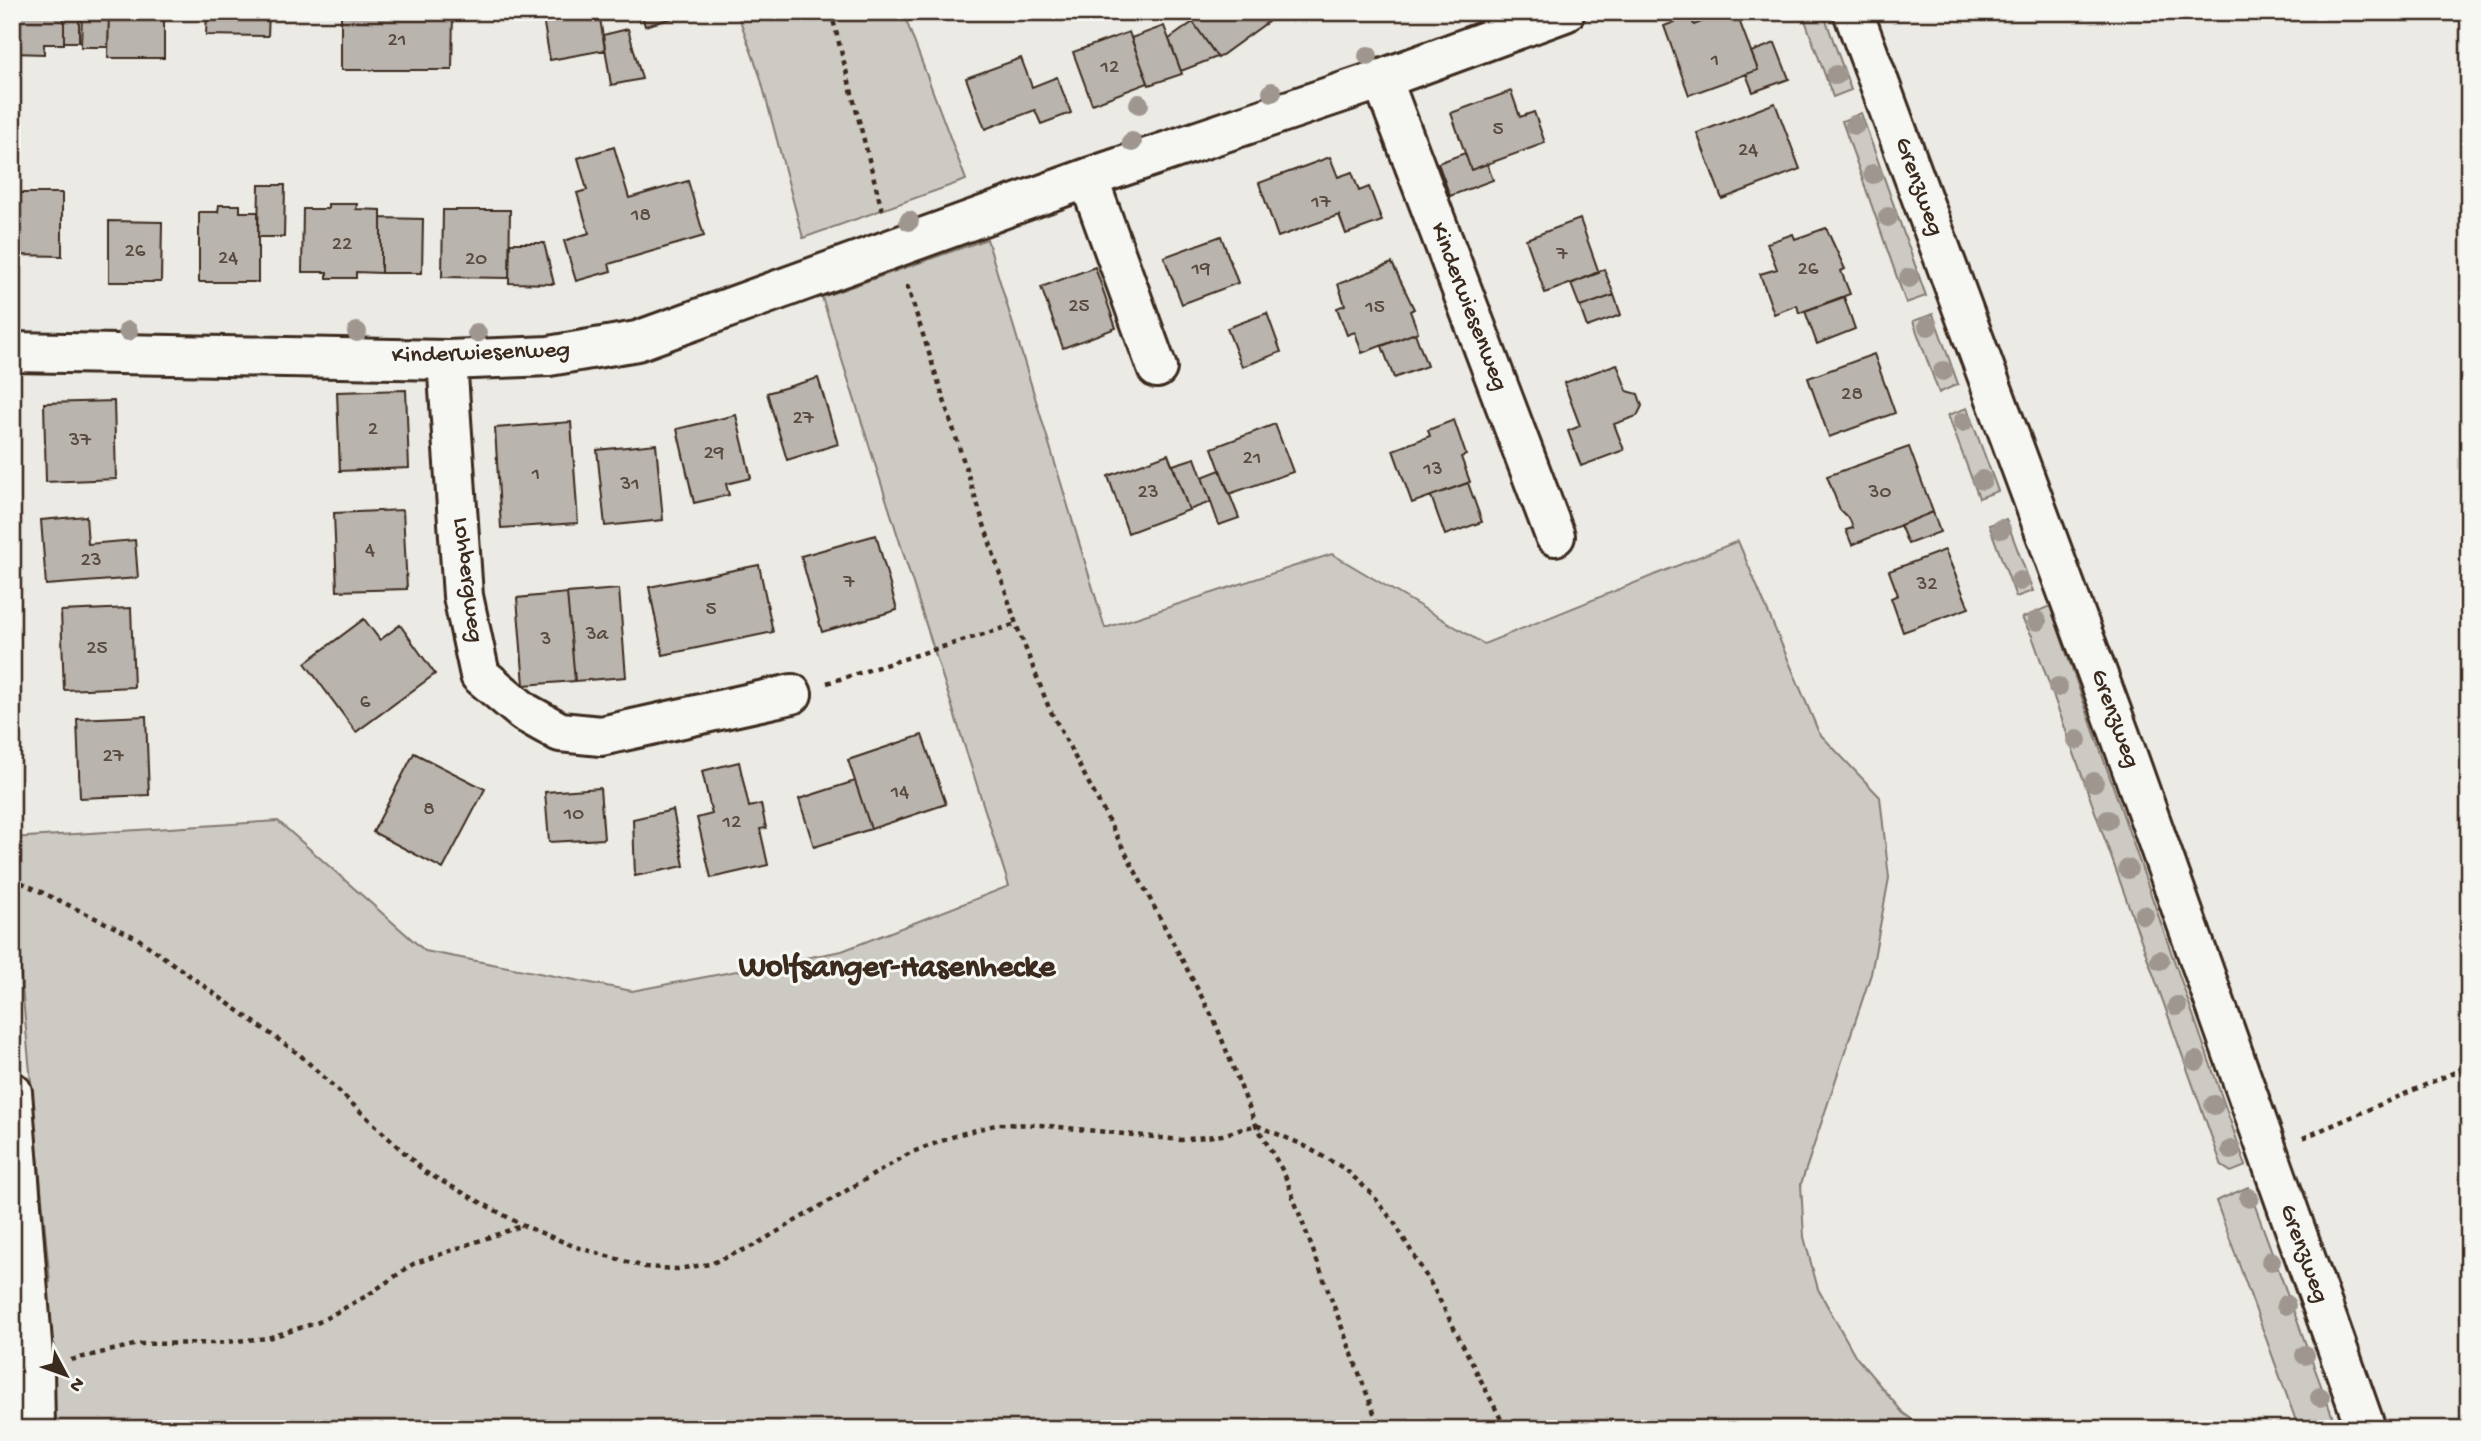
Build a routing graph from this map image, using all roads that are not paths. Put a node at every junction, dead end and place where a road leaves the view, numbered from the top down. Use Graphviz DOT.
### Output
graph roads {
  1 [pos="1565,12"];
  2 [pos="1853,12"];
  3 [pos="1382,79"];
  4 [pos="1088,178"];
  5 [pos="12,352"];
  6 [pos="447,360"];
  7 [pos="1157,368"];
  8 [pos="1555,536"];
  9 [pos="792,694"];
  10 [pos="12,1092"];
  11 [pos="35,1429"];
  12 [pos="2366,1429"];
  1 -- 3 [label="street, Kinderwiesenweg"];
  2 -- 12 [label="street, Grenzweg"];
  3 -- 4 [label="street, Kinderwiesenweg"];
  3 -- 8 [label="street, Kinderwiesenweg"];
  4 -- 6 [label="street, Kinderwiesenweg"];
  4 -- 7 [label="street"];
  5 -- 6 [label="street, Kinderwiesenweg"];
  6 -- 9 [label="street, Lohbergweg"];
  10 -- 11 [label="street"];
}
